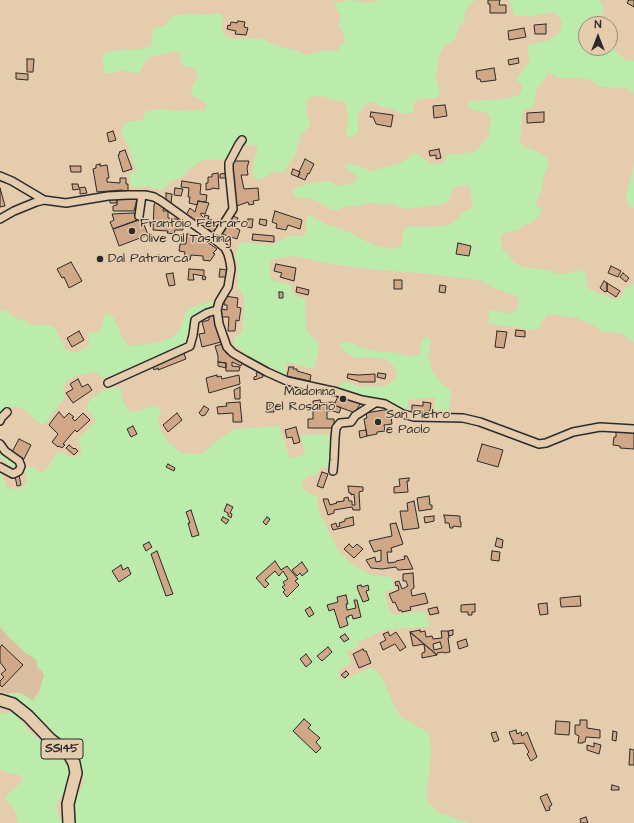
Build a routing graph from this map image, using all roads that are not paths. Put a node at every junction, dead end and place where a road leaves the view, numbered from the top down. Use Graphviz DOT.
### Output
graph roads {
  1 [pos="242,140"];
  2 [pos="0,176"];
  3 [pos="142,195"];
  4 [pos="44,200"];
  5 [pos="138,216"];
  6 [pos="0,219"];
  7 [pos="214,239"];
  8 [pos="217,310"];
  9 [pos="108,383"];
  10 [pos="375,403"];
  11 [pos="7,412"];
  12 [pos="0,421"];
  13 [pos="634,428"];
  14 [pos="0,444"];
  15 [pos="0,467"];
  16 [pos="333,471"];
  17 [pos="0,700"];
  18 [pos="69,823"];
  1 -- 7 [label="street"];
  2 -- 4 [label="street"];
  3 -- 4 [label="street"];
  3 -- 5 [label="street"];
  3 -- 7 [label="street"];
  4 -- 6 [label="street"];
  7 -- 8 [label="street"];
  8 -- 9 [label="street"];
  8 -- 10 [label="street"];
  10 -- 13 [label="street"];
  10 -- 16 [label="street"];
  11 -- 12 [label="street"];
  14 -- 15 [label="street"];
  17 -- 18 [label="main road, SS145"];
}
